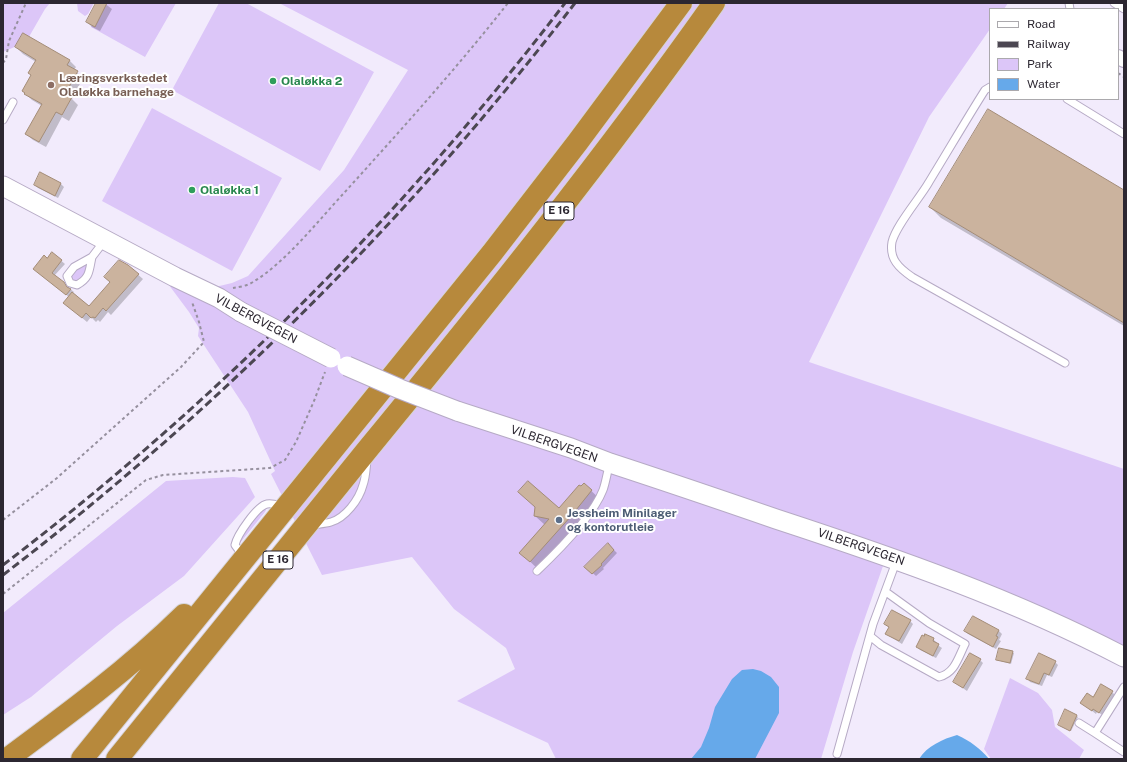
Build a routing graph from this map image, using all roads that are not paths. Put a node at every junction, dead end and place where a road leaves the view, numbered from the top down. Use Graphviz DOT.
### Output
graph roads {
  1 [pos="681,3"];
  2 [pos="714,3"];
  3 [pos="1114,3"];
  4 [pos="1124,9"];
  5 [pos="989,88"];
  6 [pos="1069,100"];
  7 [pos="13,102"];
  8 [pos="3,120"];
  9 [pos="1124,134"];
  10 [pos="3,186"];
  11 [pos="105,240"];
  12 [pos="92,258"];
  13 [pos="1065,363"];
  14 [pos="610,463"];
  15 [pos="245,558"];
  16 [pos="897,560"];
  17 [pos="537,571"];
  18 [pos="886,592"];
  19 [pos="870,636"];
  20 [pos="1124,657"];
  21 [pos="1124,687"];
  22 [pos="160,706"];
  23 [pos="1079,723"];
  24 [pos="1095,733"];
  25 [pos="1124,752"];
  26 [pos="837,754"];
  27 [pos="7,759"];
  28 [pos="82,759"];
  29 [pos="117,759"];
  30 [pos="129,759"];
  1 -- 15 [label="highway, E 16"];
  2 -- 22 [label="highway, E 16"];
  3 -- 4 [label="lane"];
  5 -- 13 [label="lane"];
  6 -- 9 [label="lane"];
  7 -- 8 [label="lane"];
  10 -- 11 [label="main road, VILBERGVEGEN"];
  11 -- 12 [label="lane"];
  11 -- 14 [label="main road, VILBERGVEGEN, bridge"];
  14 -- 16 [label="main road, VILBERGVEGEN"];
  14 -- 17 [label="lane"];
  15 -- 27 [label="highway, E 16"];
  15 -- 28 [label="highway, E 16"];
  16 -- 18 [label="lane"];
  16 -- 20 [label="main road, VILBERGVEGEN"];
  18 -- 19 [label="lane"];
  18 -- 19 [label="lane"];
  19 -- 26 [label="lane"];
  21 -- 24 [label="lane"];
  22 -- 29 [label="highway, E 16"];
  22 -- 30 [label="highway, E 16"];
  23 -- 24 [label="lane"];
  24 -- 25 [label="lane"];
}
